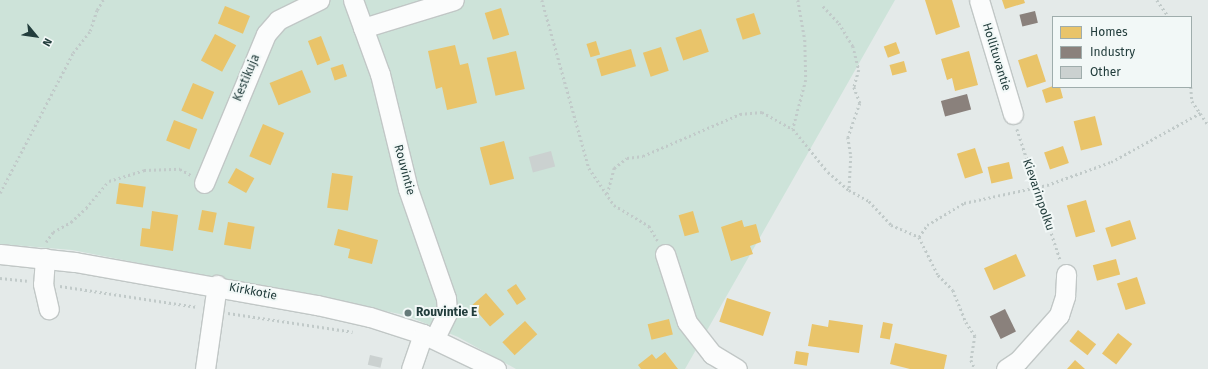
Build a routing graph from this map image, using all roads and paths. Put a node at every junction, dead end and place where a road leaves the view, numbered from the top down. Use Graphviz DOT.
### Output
graph roads {
  1 [pos="103,0"];
  2 [pos="319,0"];
  3 [pos="353,0"];
  4 [pos="454,0"];
  5 [pos="542,0"];
  6 [pos="798,0"];
  7 [pos="979,0"];
  8 [pos="1157,0"];
  9 [pos="822,6"];
  10 [pos="1168,16"];
  11 [pos="363,28"];
  12 [pos="1191,88"];
  13 [pos="1200,113"];
  14 [pos="1013,114"];
  15 [pos="1208,125"];
  16 [pos="793,129"];
  17 [pos="204,182"];
  18 [pos="1035,188"];
  19 [pos="849,190"];
  20 [pos="0,193"];
  21 [pos="607,195"];
  22 [pos="919,237"];
  23 [pos="0,254"];
  24 [pos="665,254"];
  25 [pos="45,258"];
  26 [pos="1066,274"];
  27 [pos="0,278"];
  28 [pos="43,284"];
  29 [pos="217,285"];
  30 [pos="49,309"];
  31 [pos="213,311"];
  32 [pos="357,332"];
  33 [pos="429,336"];
  34 [pos="486,366"];
  35 [pos="205,369"];
  36 [pos="411,369"];
  37 [pos="737,369"];
  38 [pos="975,369"];
  39 [pos="1006,369"];
  1 -- 20 [label="path"];
  2 -- 17 [label="street, Kestikuja"];
  3 -- 11 [label="street, Rouvintie"];
  4 -- 11 [label="street"];
  5 -- 21 [label="path"];
  6 -- 16 [label="path"];
  7 -- 14 [label="street, Hollituvantie"];
  8 -- 10 [label="path"];
  9 -- 19 [label="path"];
  11 -- 33 [label="street, Rouvintie"];
  12 -- 13 [label="path"];
  13 -- 15 [label="path"];
  13 -- 18 [label="path"];
  14 -- 18 [label="path, Kievarinpolku"];
  16 -- 19 [label="path"];
  16 -- 21 [label="path"];
  17 -- 25 [label="path"];
  18 -- 22 [label="path"];
  18 -- 26 [label="path, Kievarinpolku"];
  19 -- 22 [label="path"];
  21 -- 24 [label="path"];
  22 -- 38 [label="path"];
  23 -- 25 [label="street, Kirkkotie"];
  24 -- 37 [label="street"];
  25 -- 28 [label="street"];
  25 -- 29 [label="street, Kirkkotie"];
  26 -- 39 [label="street"];
  27 -- 28 [label="path"];
  28 -- 30 [label="street"];
  28 -- 31 [label="path"];
  29 -- 31 [label="street"];
  29 -- 33 [label="street, Kirkkotie"];
  31 -- 32 [label="path"];
  31 -- 35 [label="street"];
  33 -- 34 [label="street, Kirkkotie"];
  33 -- 36 [label="street, Rouvintie"];
}
